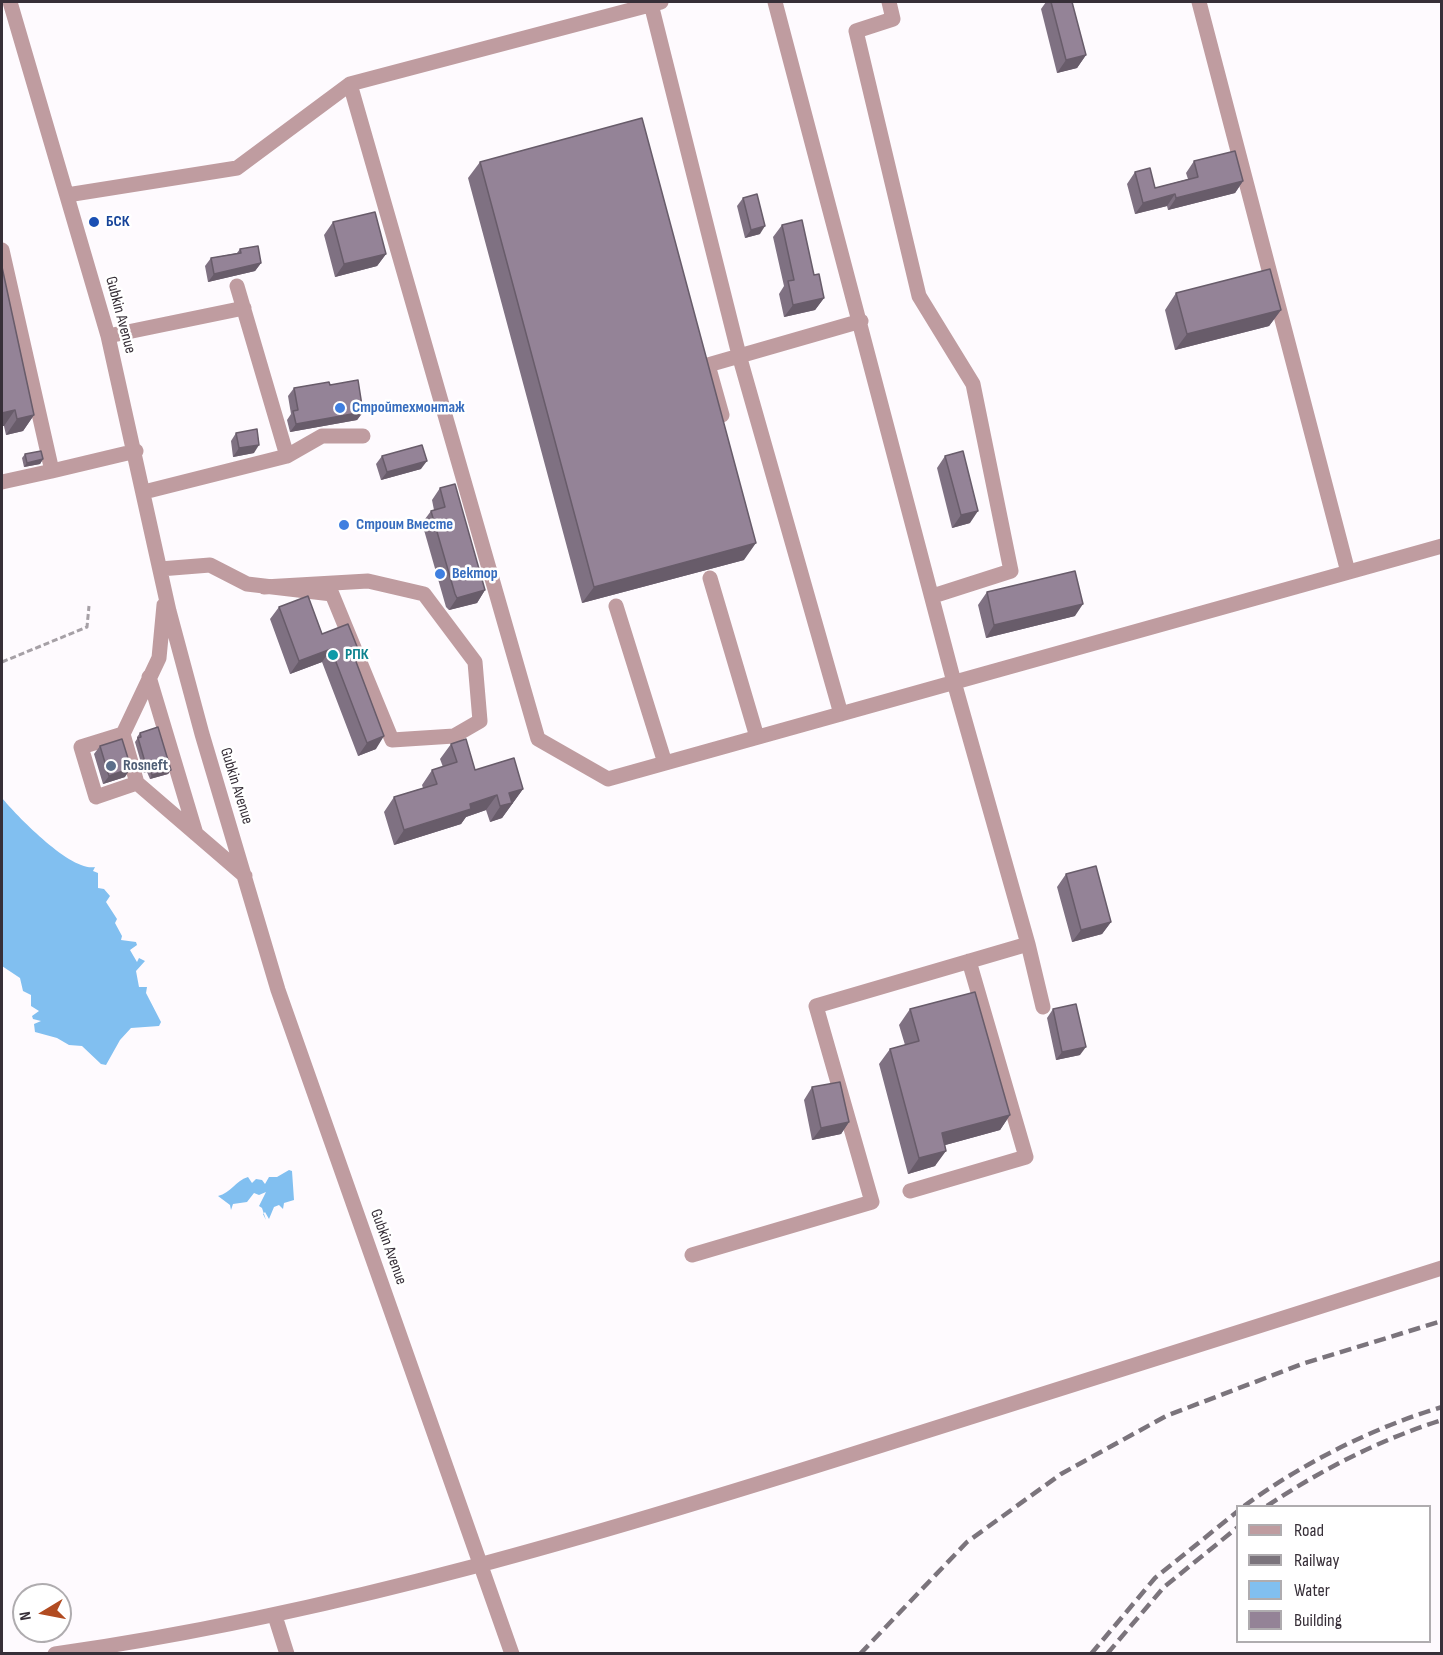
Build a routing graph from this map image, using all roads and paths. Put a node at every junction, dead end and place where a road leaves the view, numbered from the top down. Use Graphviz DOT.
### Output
graph roads {
  1 [pos="10,2"];
  2 [pos="775,2"];
  3 [pos="889,2"];
  4 [pos="1199,2"];
  5 [pos="656,3"];
  6 [pos="350,84"];
  7 [pos="67,195"];
  8 [pos="2,250"];
  9 [pos="237,286"];
  10 [pos="244,308"];
  11 [pos="861,321"];
  12 [pos="108,336"];
  13 [pos="739,355"];
  14 [pos="722,415"];
  15 [pos="363,436"];
  16 [pos="136,451"];
  17 [pos="287,456"];
  18 [pos="52,471"];
  19 [pos="2,482"];
  20 [pos="144,492"];
  21 [pos="1442,546"];
  22 [pos="160,569"];
  23 [pos="1348,572"];
  24 [pos="710,578"];
  25 [pos="264,587"];
  26 [pos="165,591"];
  27 [pos="933,596"];
  28 [pos="89,606"];
  29 [pos="616,606"];
  30 [pos="2,662"];
  31 [pos="149,677"];
  32 [pos="954,682"];
  33 [pos="841,714"];
  34 [pos="123,734"];
  35 [pos="757,737"];
  36 [pos="665,763"];
  37 [pos="138,783"];
  38 [pos="196,834"];
  39 [pos="245,876"];
  40 [pos="1028,944"];
  41 [pos="969,961"];
  42 [pos="1043,1007"];
  43 [pos="910,1191"];
  44 [pos="692,1255"];
  45 [pos="1442,1268"];
  46 [pos="480,1566"];
  47 [pos="275,1616"];
  48 [pos="55,1653"];
  49 [pos="287,1653"];
  50 [pos="512,1653"];
  1 -- 7 [label="street, Gubkin Avenue"];
  2 -- 11 [label="street"];
  3 -- 27 [label="street"];
  4 -- 23 [label="street"];
  5 -- 6 [label="street"];
  5 -- 13 [label="street"];
  6 -- 7 [label="street"];
  6 -- 36 [label="street"];
  7 -- 12 [label="street, Gubkin Avenue"];
  8 -- 18 [label="street"];
  9 -- 10 [label="street"];
  10 -- 12 [label="street"];
  10 -- 17 [label="street"];
  11 -- 13 [label="street"];
  11 -- 27 [label="street"];
  12 -- 16 [label="street, Gubkin Avenue"];
  13 -- 14 [label="street"];
  13 -- 33 [label="street"];
  15 -- 17 [label="street"];
  16 -- 18 [label="street"];
  16 -- 20 [label="street, Gubkin Avenue"];
  17 -- 20 [label="street"];
  18 -- 19 [label="street"];
  20 -- 22 [label="street, Gubkin Avenue"];
  21 -- 23 [label="street"];
  22 -- 25 [label="street"];
  22 -- 26 [label="street, Gubkin Avenue"];
  23 -- 32 [label="street"];
  24 -- 35 [label="street"];
  25 -- 25 [label="street"];
  26 -- 31 [label="street"];
  26 -- 39 [label="street, Gubkin Avenue"];
  27 -- 32 [label="street"];
  28 -- 30 [label="path"];
  29 -- 36 [label="street"];
  31 -- 34 [label="street"];
  31 -- 38 [label="street"];
  32 -- 33 [label="street"];
  32 -- 40 [label="street"];
  33 -- 35 [label="street"];
  34 -- 37 [label="street"];
  34 -- 37 [label="street"];
  35 -- 36 [label="street"];
  37 -- 38 [label="street"];
  38 -- 39 [label="street"];
  39 -- 46 [label="street, Gubkin Avenue"];
  40 -- 41 [label="street"];
  40 -- 42 [label="street"];
  41 -- 43 [label="street"];
  41 -- 44 [label="street"];
  45 -- 46 [label="street"];
  46 -- 47 [label="street"];
  46 -- 50 [label="street, Gubkin Avenue"];
  47 -- 48 [label="street"];
  47 -- 49 [label="street"];
}
